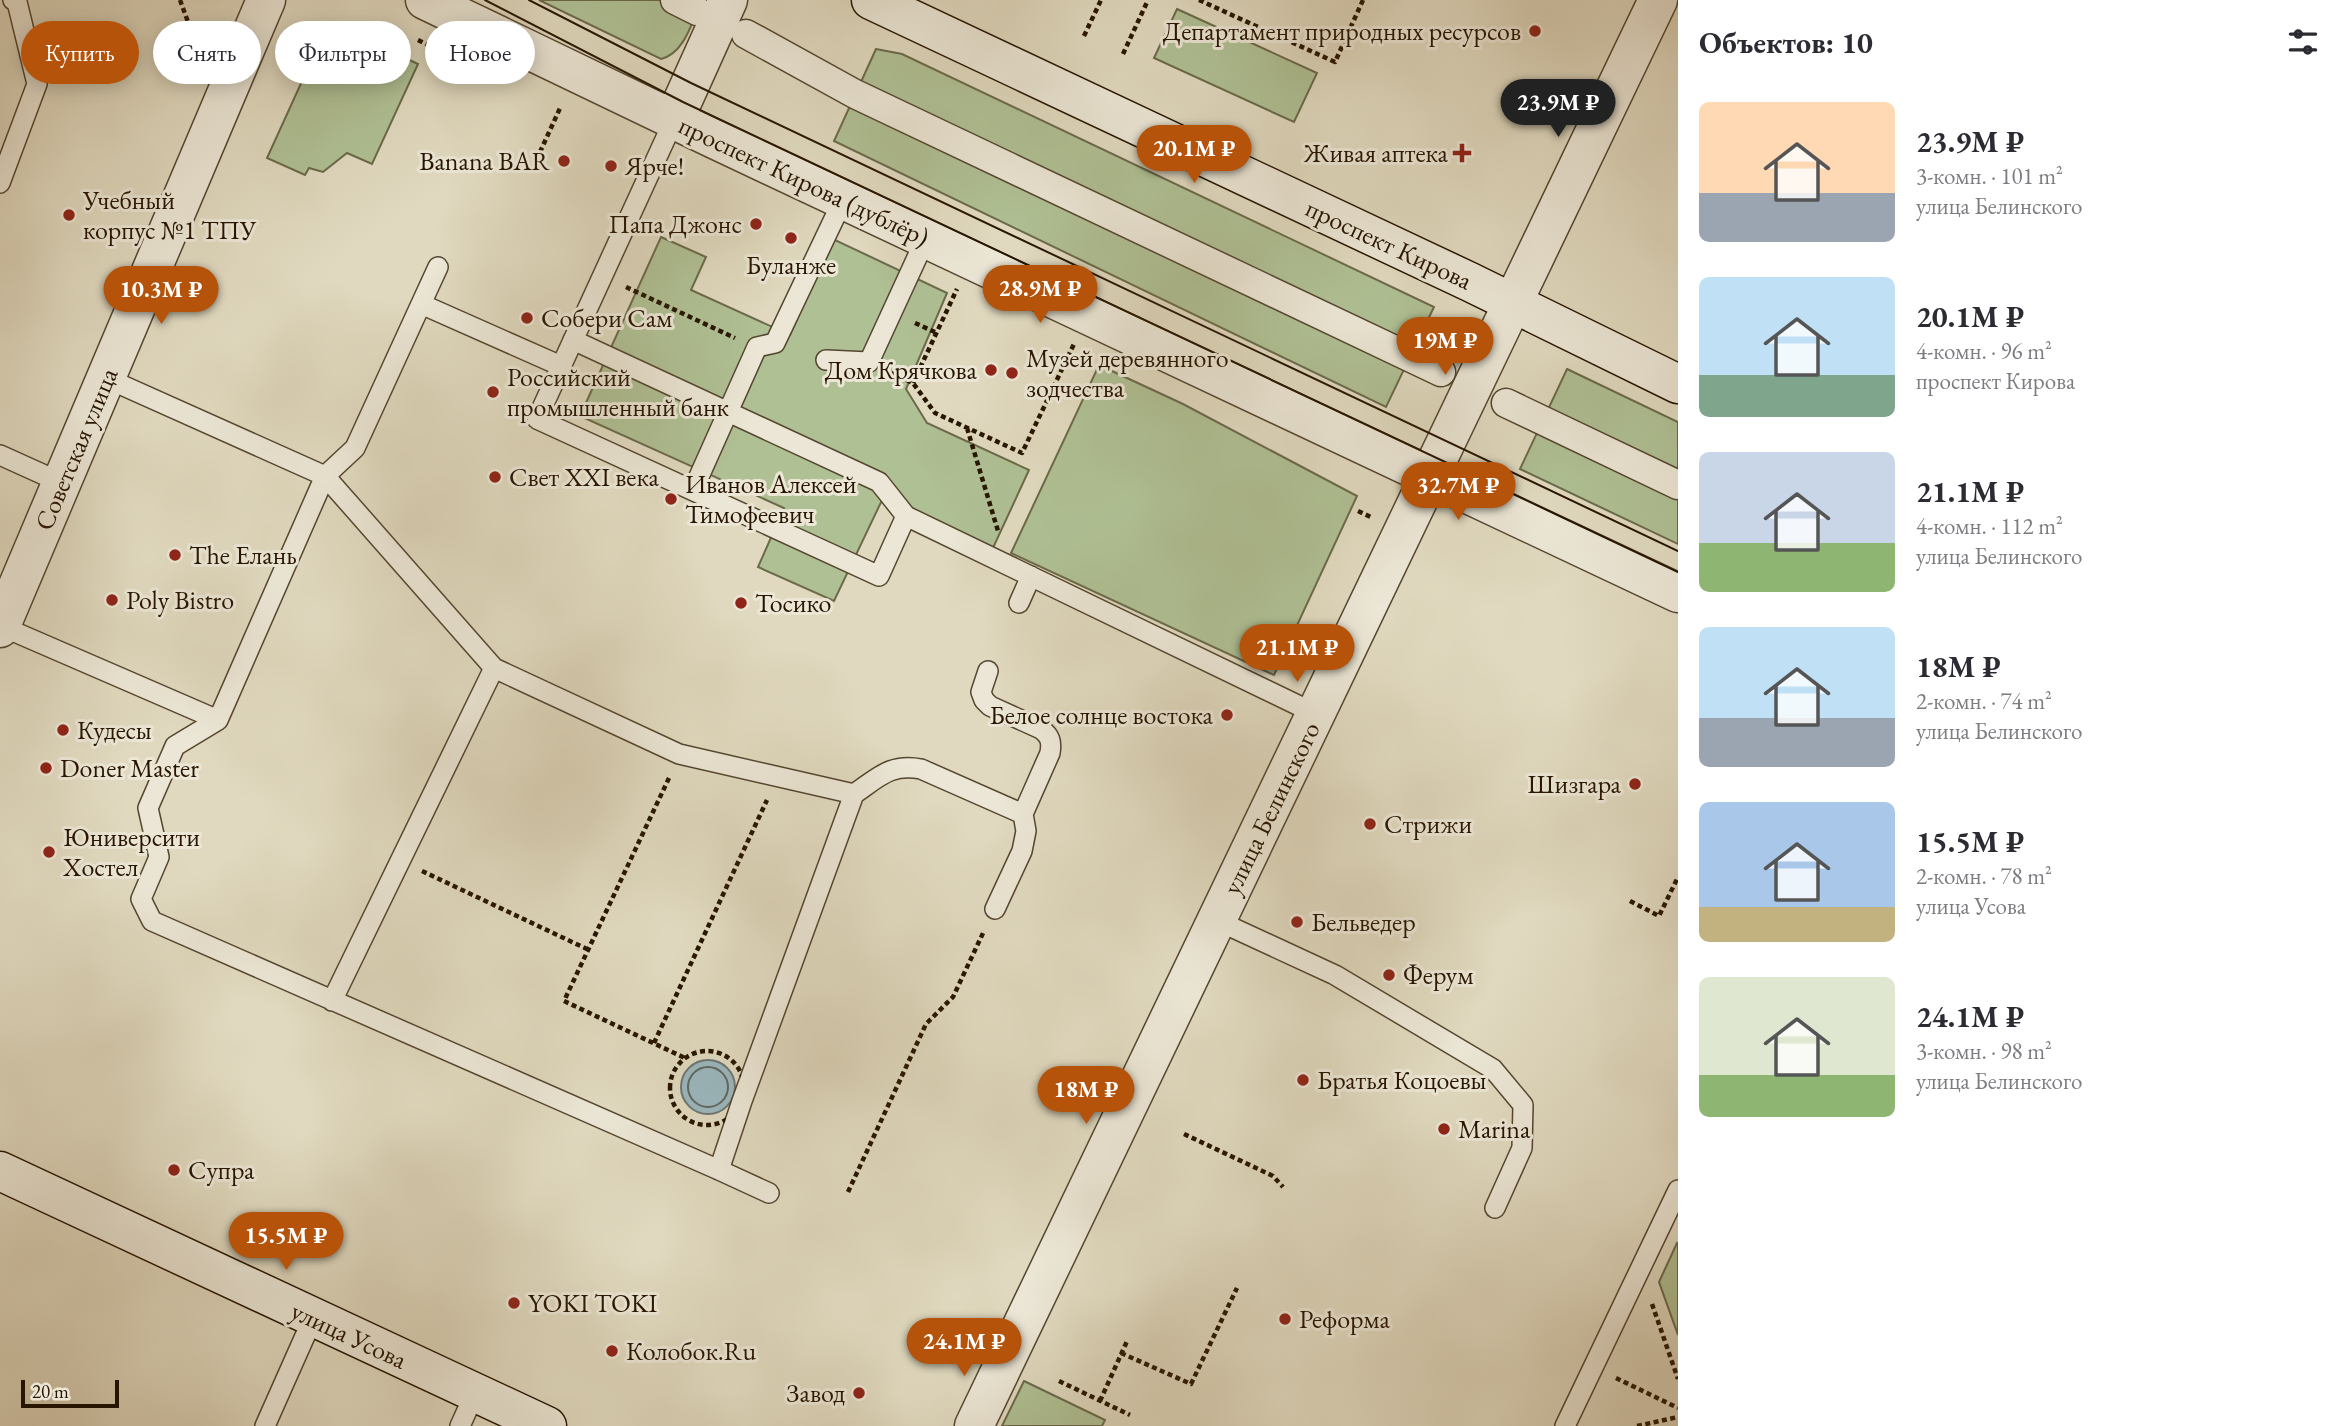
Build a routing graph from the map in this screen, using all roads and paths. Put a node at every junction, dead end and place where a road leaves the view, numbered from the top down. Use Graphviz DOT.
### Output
graph roads {
  1 [pos="13,0"];
  2 [pos="180,0"];
  3 [pos="266,0"];
  4 [pos="425,0"];
  5 [pos="871,0"];
  6 [pos="1101,0"];
  7 [pos="1148,0"];
  8 [pos="1199,0"];
  9 [pos="1363,0"];
  10 [pos="1658,0"];
  11 [pos="700,4"];
  12 [pos="188,21"];
  13 [pos="746,34"];
  14 [pos="1084,36"];
  15 [pos="418,40"];
  16 [pos="425,44"];
  17 [pos="1123,54"];
  18 [pos="561,106"];
  19 [pos="674,120"];
  20 [pos="540,152"];
  21 [pos="0,183"];
  22 [pos="843,200"];
  23 [pos="926,238"];
  24 [pos="438,267"];
  25 [pos="603,277"];
  26 [pos="959,285"];
  27 [pos="421,304"];
  28 [pos="1513,304"];
  29 [pos="573,340"];
  30 [pos="1076,341"];
  31 [pos="757,347"];
  32 [pos="826,360"];
  33 [pos="869,362"];
  34 [pos="561,366"];
  35 [pos="1441,372"];
  36 [pos="106,379"];
  37 [pos="914,383"];
  38 [pos="1678,384"];
  39 [pos="1506,403"];
  40 [pos="728,412"];
  41 [pos="967,427"];
  42 [pos="0,455"];
  43 [pos="1430,475"];
  44 [pos="325,476"];
  45 [pos="62,483"];
  46 [pos="1678,485"];
  47 [pos="694,491"];
  48 [pos="906,516"];
  49 [pos="1008,565"];
  50 [pos="1031,576"];
  51 [pos="1678,593"];
  52 [pos="1019,603"];
  53 [pos="0,627"];
  54 [pos="494,668"];
  55 [pos="988,671"];
  56 [pos="1316,714"];
  57 [pos="218,720"];
  58 [pos="679,754"];
  59 [pos="778,776"];
  60 [pos="854,794"];
  61 [pos="1023,814"];
  62 [pos="400,861"];
  63 [pos="1678,877"];
  64 [pos="1630,901"];
  65 [pos="995,909"];
  66 [pos="1216,920"];
  67 [pos="589,950"];
  68 [pos="332,1001"];
  69 [pos="654,1043"];
  70 [pos="685,1058"];
  71 [pos="742,1101"];
  72 [pos="1184,1134"];
  73 [pos="719,1170"];
  74 [pos="0,1171"];
  75 [pos="1283,1187"];
  76 [pos="1678,1191"];
  77 [pos="848,1192"];
  78 [pos="769,1193"];
  79 [pos="1495,1208"];
  80 [pos="1640,1269"];
  81 [pos="1237,1288"];
  82 [pos="313,1318"];
  83 [pos="1128,1339"];
  84 [pos="1121,1353"];
  85 [pos="1593,1367"];
  86 [pos="1678,1379"];
  87 [pos="1059,1381"];
  88 [pos="1100,1401"];
  89 [pos="1678,1408"];
  90 [pos="468,1409"];
  91 [pos="1130,1415"];
  92 [pos="1678,1417"];
  93 [pos="265,1426"];
  94 [pos="547,1426"];
  95 [pos="974,1426"];
  96 [pos="1565,1426"];
  97 [pos="1637,1426"];
  1 -- 21 [label="lane"];
  2 -- 12 [label="path"];
  3 -- 36 [label="street, Советская улица"];
  4 -- 19 [label="street, проспект Кирова (дублёр)"];
  5 -- 28 [label="street, проспект Кирова"];
  6 -- 14 [label="path"];
  7 -- 17 [label="path"];
  8 -- 9 [label="path"];
  10 -- 28 [label="street, улица Белинского"];
  11 -- 19 [label="street"];
  13 -- 35 [label="street"];
  15 -- 16 [label="path"];
  18 -- 20 [label="path"];
  19 -- 22 [label="street, проспект Кирова (дублёр)"];
  19 -- 25 [label="lane"];
  22 -- 23 [label="street, проспект Кирова (дублёр)"];
  22 -- 31 [label="lane"];
  23 -- 33 [label="lane"];
  23 -- 43 [label="street, проспект Кирова (дублёр)"];
  24 -- 27 [label="lane"];
  25 -- 29 [label="lane"];
  25 -- 31 [label="path"];
  26 -- 37 [label="path"];
  27 -- 34 [label="lane"];
  27 -- 44 [label="lane"];
  28 -- 38 [label="street, проспект Кирова"];
  28 -- 43 [label="street, улица Белинского"];
  29 -- 34 [label="lane"];
  29 -- 40 [label="lane"];
  30 -- 41 [label="path"];
  31 -- 40 [label="lane"];
  32 -- 33 [label="lane"];
  33 -- 37 [label="path"];
  34 -- 47 [label="lane"];
  36 -- 44 [label="lane"];
  36 -- 45 [label="street, Советская улица"];
  37 -- 41 [label="path"];
  39 -- 46 [label="street"];
  40 -- 47 [label="lane"];
  40 -- 48 [label="lane"];
  41 -- 49 [label="path"];
  42 -- 45 [label="lane"];
  43 -- 51 [label="street, проспект Кирова (дублёр)"];
  43 -- 56 [label="street, улица Белинского"];
  44 -- 54 [label="lane"];
  44 -- 57 [label="lane"];
  45 -- 53 [label="street, Советская улица"];
  47 -- 48 [label="lane"];
  48 -- 49 [label="lane"];
  49 -- 50 [label="lane"];
  50 -- 52 [label="lane"];
  50 -- 56 [label="lane"];
  53 -- 57 [label="lane"];
  54 -- 58 [label="lane"];
  54 -- 62 [label="lane"];
  55 -- 61 [label="lane"];
  56 -- 66 [label="street, улица Белинского"];
  57 -- 68 [label="lane"];
  58 -- 59 [label="lane"];
  58 -- 67 [label="path"];
  59 -- 60 [label="lane"];
  59 -- 69 [label="path"];
  60 -- 61 [label="lane"];
  60 -- 71 [label="lane"];
  61 -- 65 [label="lane"];
  62 -- 67 [label="path"];
  62 -- 68 [label="lane"];
  63 -- 64 [label="path"];
  65 -- 77 [label="path"];
  66 -- 79 [label="lane"];
  66 -- 95 [label="street, улица Белинского"];
  67 -- 69 [label="path"];
  68 -- 73 [label="lane"];
  69 -- 70 [label="path"];
  70 -- 71 [label="path"];
  70 -- 71 [label="path"];
  71 -- 73 [label="lane"];
  72 -- 75 [label="path"];
  73 -- 78 [label="lane"];
  74 -- 82 [label="street, улица Усова"];
  76 -- 80 [label="lane"];
  80 -- 85 [label="lane"];
  80 -- 86 [label="path"];
  81 -- 84 [label="path"];
  82 -- 90 [label="street, улица Усова"];
  82 -- 93 [label="lane"];
  83 -- 84 [label="path"];
  84 -- 88 [label="path"];
  85 -- 89 [label="path"];
  85 -- 96 [label="lane"];
  87 -- 88 [label="path"];
  88 -- 91 [label="path"];
  90 -- 94 [label="street, улица Усова"];
  92 -- 97 [label="path"];
}
